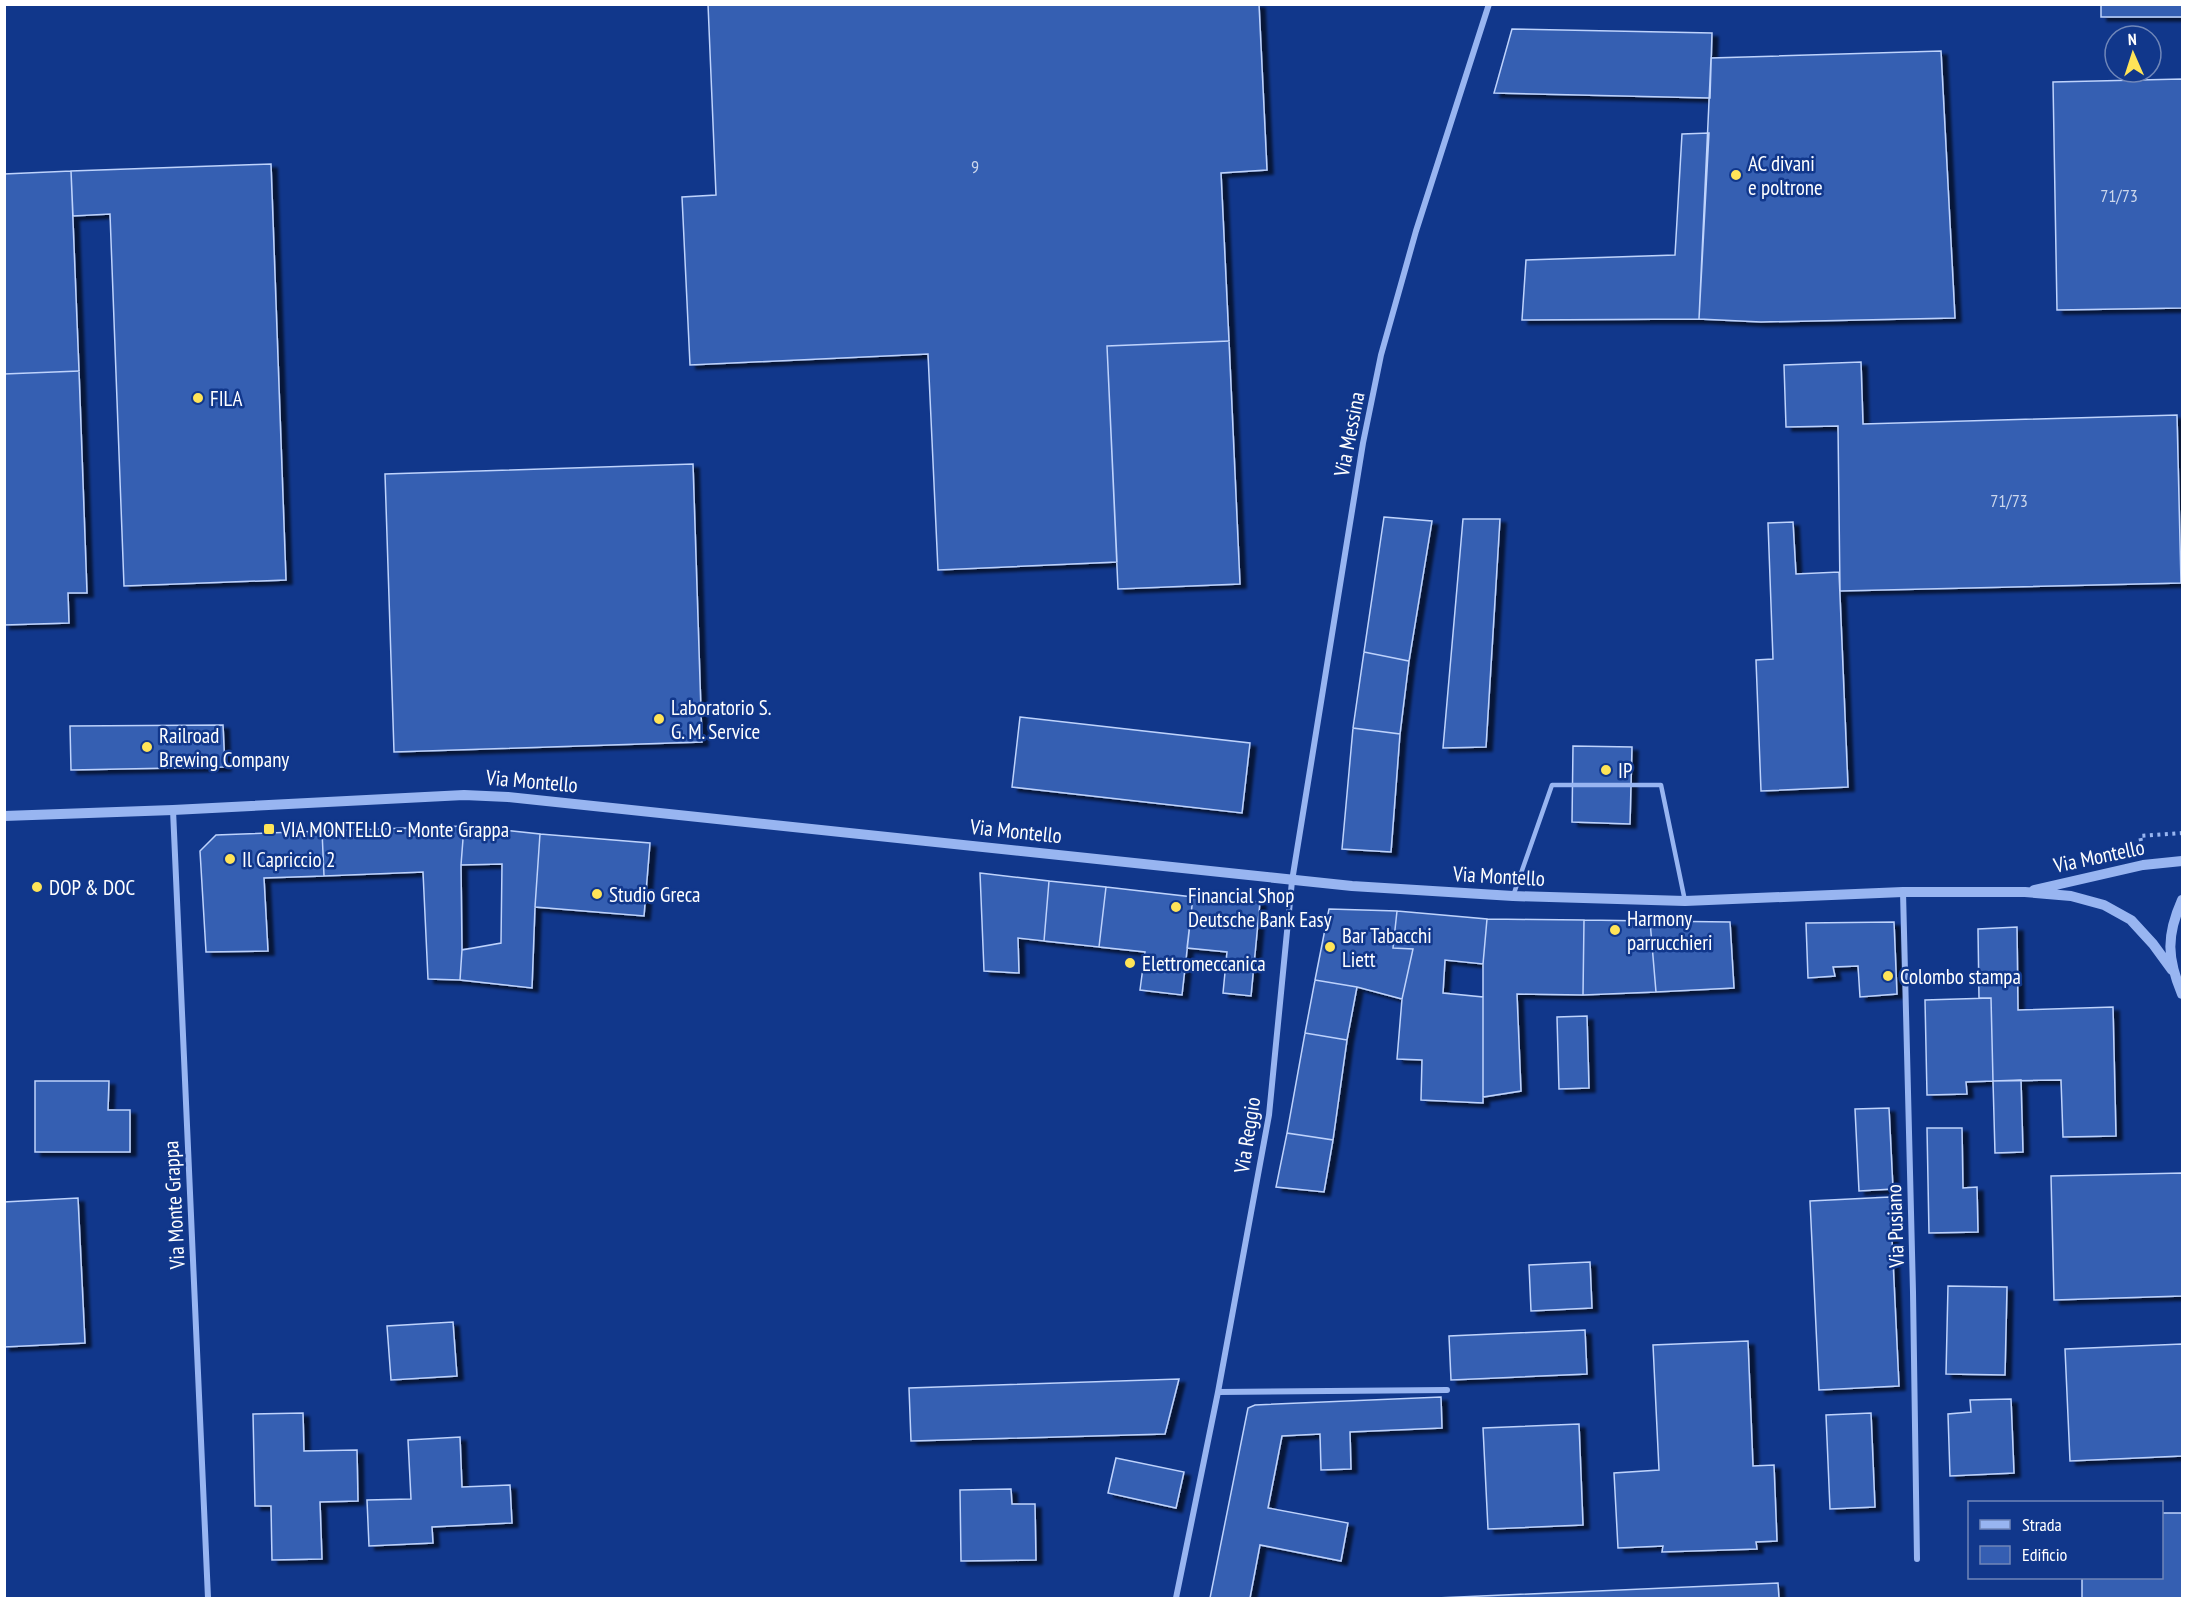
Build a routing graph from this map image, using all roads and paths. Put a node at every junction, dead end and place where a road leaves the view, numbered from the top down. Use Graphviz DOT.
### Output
graph roads {
  1 [pos="1489,4"];
  2 [pos="173,810"];
  3 [pos="4,816"];
  4 [pos="2182,861"];
  5 [pos="1292,881"];
  6 [pos="1903,892"];
  7 [pos="2025,892"];
  8 [pos="1513,896"];
  9 [pos="2182,900"];
  10 [pos="1685,901"];
  11 [pos="2172,970"];
  12 [pos="2182,994"];
  13 [pos="1447,1390"];
  14 [pos="1218,1392"];
  15 [pos="1917,1559"];
  16 [pos="208,1599"];
  17 [pos="1176,1599"];
  1 -- 5 [label="street, Via Messina"];
  2 -- 3 [label="street, Via Montello"];
  2 -- 5 [label="street, Via Montello"];
  2 -- 16 [label="street, Via Monte Grappa"];
  4 -- 7 [label="street, Via Montello"];
  5 -- 8 [label="street, Via Montello"];
  5 -- 14 [label="street, Via Reggio"];
  6 -- 7 [label="street, Via Montello"];
  6 -- 10 [label="street, Via Montello"];
  6 -- 15 [label="street, Via Pusiano"];
  7 -- 11 [label="street, Via Montello"];
  8 -- 10 [label="street, Via Montello"];
  8 -- 10 [label="lane"];
  9 -- 11 [label="street"];
  11 -- 12 [label="street"];
  13 -- 14 [label="street"];
  14 -- 17 [label="street, Via Reggio"];
}
